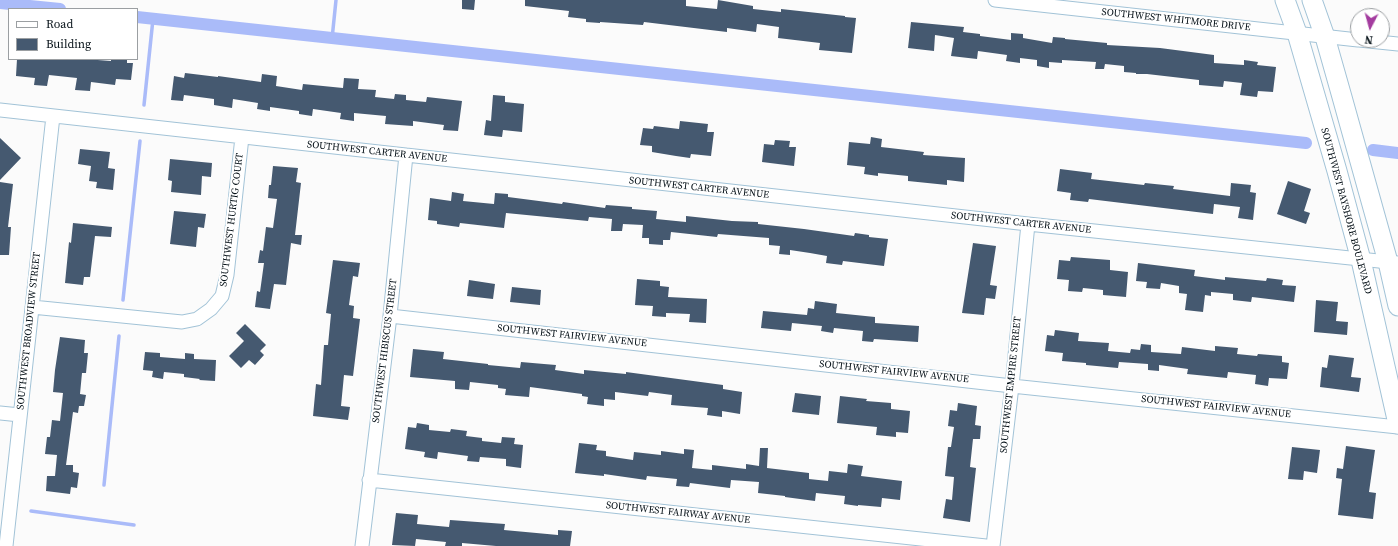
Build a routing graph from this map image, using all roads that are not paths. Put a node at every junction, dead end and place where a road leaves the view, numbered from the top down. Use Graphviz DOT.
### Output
graph roads {
  1 [pos="994,0"];
  2 [pos="1286,0"];
  3 [pos="1312,0"];
  4 [pos="1297,34"];
  5 [pos="1325,37"];
  6 [pos="1350,39"];
  7 [pos="0,110"];
  8 [pos="53,116"];
  9 [pos="242,137"];
  10 [pos="406,155"];
  11 [pos="1028,224"];
  12 [pos="1361,260"];
  13 [pos="1393,262"];
  14 [pos="1398,306"];
  15 [pos="32,307"];
  16 [pos="390,316"];
  17 [pos="1012,386"];
  18 [pos="0,413"];
  19 [pos="20,415"];
  20 [pos="1398,426"];
  21 [pos="369,480"];
  22 [pos="6,546"];
  23 [pos="362,546"];
  24 [pos="986,546"];
  25 [pos="993,546"];
  1 -- 4 [label="street, SOUTHWEST WHITMORE DRIVE"];
  2 -- 4 [label="main road, SOUTHWEST BAYSHORE BOULEVARD"];
  3 -- 5 [label="main road"];
  4 -- 5 [label="street, SOUTHWEST WHITMORE DRIVE"];
  4 -- 12 [label="main road, SOUTHWEST BAYSHORE BOULEVARD"];
  5 -- 6 [label="street, SOUTHWEST WHITMORE DRIVE"];
  5 -- 13 [label="main road"];
  7 -- 8 [label="street, SOUTHWEST CARTER AVENUE"];
  8 -- 9 [label="street, SOUTHWEST CARTER AVENUE"];
  8 -- 15 [label="street, SOUTHWEST BROADVIEW STREET"];
  9 -- 10 [label="street, SOUTHWEST CARTER AVENUE"];
  9 -- 15 [label="street, SOUTHWEST HURTIG COURT"];
  10 -- 11 [label="street, SOUTHWEST CARTER AVENUE"];
  10 -- 16 [label="street, SOUTHWEST HIBISCUS STREET"];
  11 -- 12 [label="street, SOUTHWEST CARTER AVENUE"];
  11 -- 17 [label="street, SOUTHWEST EMPIRE STREET"];
  12 -- 13 [label="street, SOUTHWEST CARTER AVENUE"];
  12 -- 20 [label="main road, SOUTHWEST BAYSHORE BOULEVARD"];
  13 -- 14 [label="main road"];
  15 -- 19 [label="street, SOUTHWEST BROADVIEW STREET"];
  16 -- 17 [label="street, SOUTHWEST FAIRVIEW AVENUE"];
  16 -- 21 [label="street, SOUTHWEST HIBISCUS STREET"];
  17 -- 20 [label="street, SOUTHWEST FAIRVIEW AVENUE"];
  17 -- 25 [label="street, SOUTHWEST EMPIRE STREET"];
  18 -- 19 [label="street"];
  19 -- 22 [label="street, SOUTHWEST BROADVIEW STREET"];
  21 -- 23 [label="street, SOUTHWEST HIBISCUS STREET"];
  21 -- 24 [label="street, SOUTHWEST FAIRWAY AVENUE"];
}
